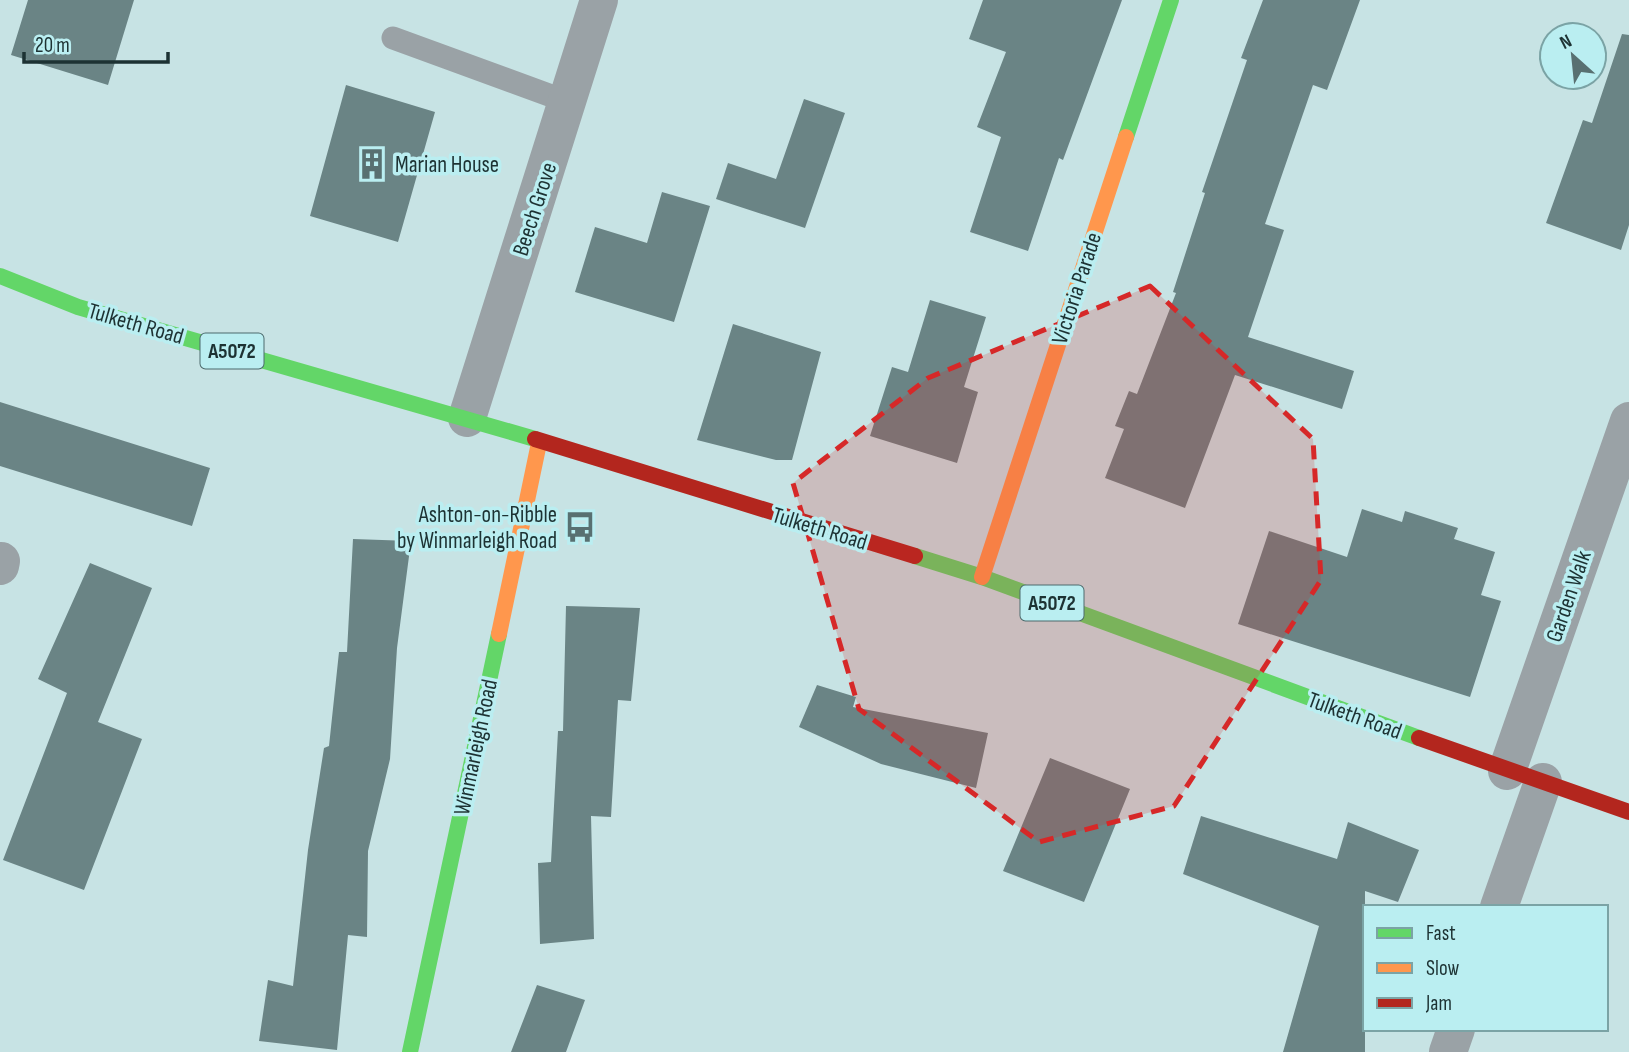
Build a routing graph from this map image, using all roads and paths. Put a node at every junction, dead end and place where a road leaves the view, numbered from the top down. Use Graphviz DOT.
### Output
graph roads {
  1 [pos="599,0"];
  2 [pos="1171,0"];
  3 [pos="393,38"];
  4 [pos="568,102"];
  5 [pos="0,276"];
  6 [pos="467,418"];
  7 [pos="1629,421"];
  8 [pos="539,443"];
  9 [pos="982,577"];
  10 [pos="1507,771"];
  11 [pos="1543,782"];
  12 [pos="1629,812"];
  13 [pos="1500,905"];
  14 [pos="1455,1031"];
  15 [pos="410,1052"];
  16 [pos="1448,1052"];
  1 -- 4 [label="street, Beech Grove"];
  2 -- 9 [label="main road, Victoria Parade"];
  3 -- 4 [label="lane"];
  4 -- 6 [label="street, Beech Grove"];
  5 -- 6 [label="main road, Tulketh Road / A5072"];
  6 -- 8 [label="main road, Tulketh Road / A5072"];
  7 -- 10 [label="street, Garden Walk"];
  8 -- 9 [label="main road, Tulketh Road / A5072"];
  8 -- 15 [label="main road, Winmarleigh Road"];
  9 -- 10 [label="main road, Tulketh Road / A5072"];
  10 -- 11 [label="main road, Tulketh Road / A5072"];
  11 -- 12 [label="main road, Tulketh Road / A5072"];
  11 -- 13 [label="street"];
  14 -- 16 [label="street"];
}
